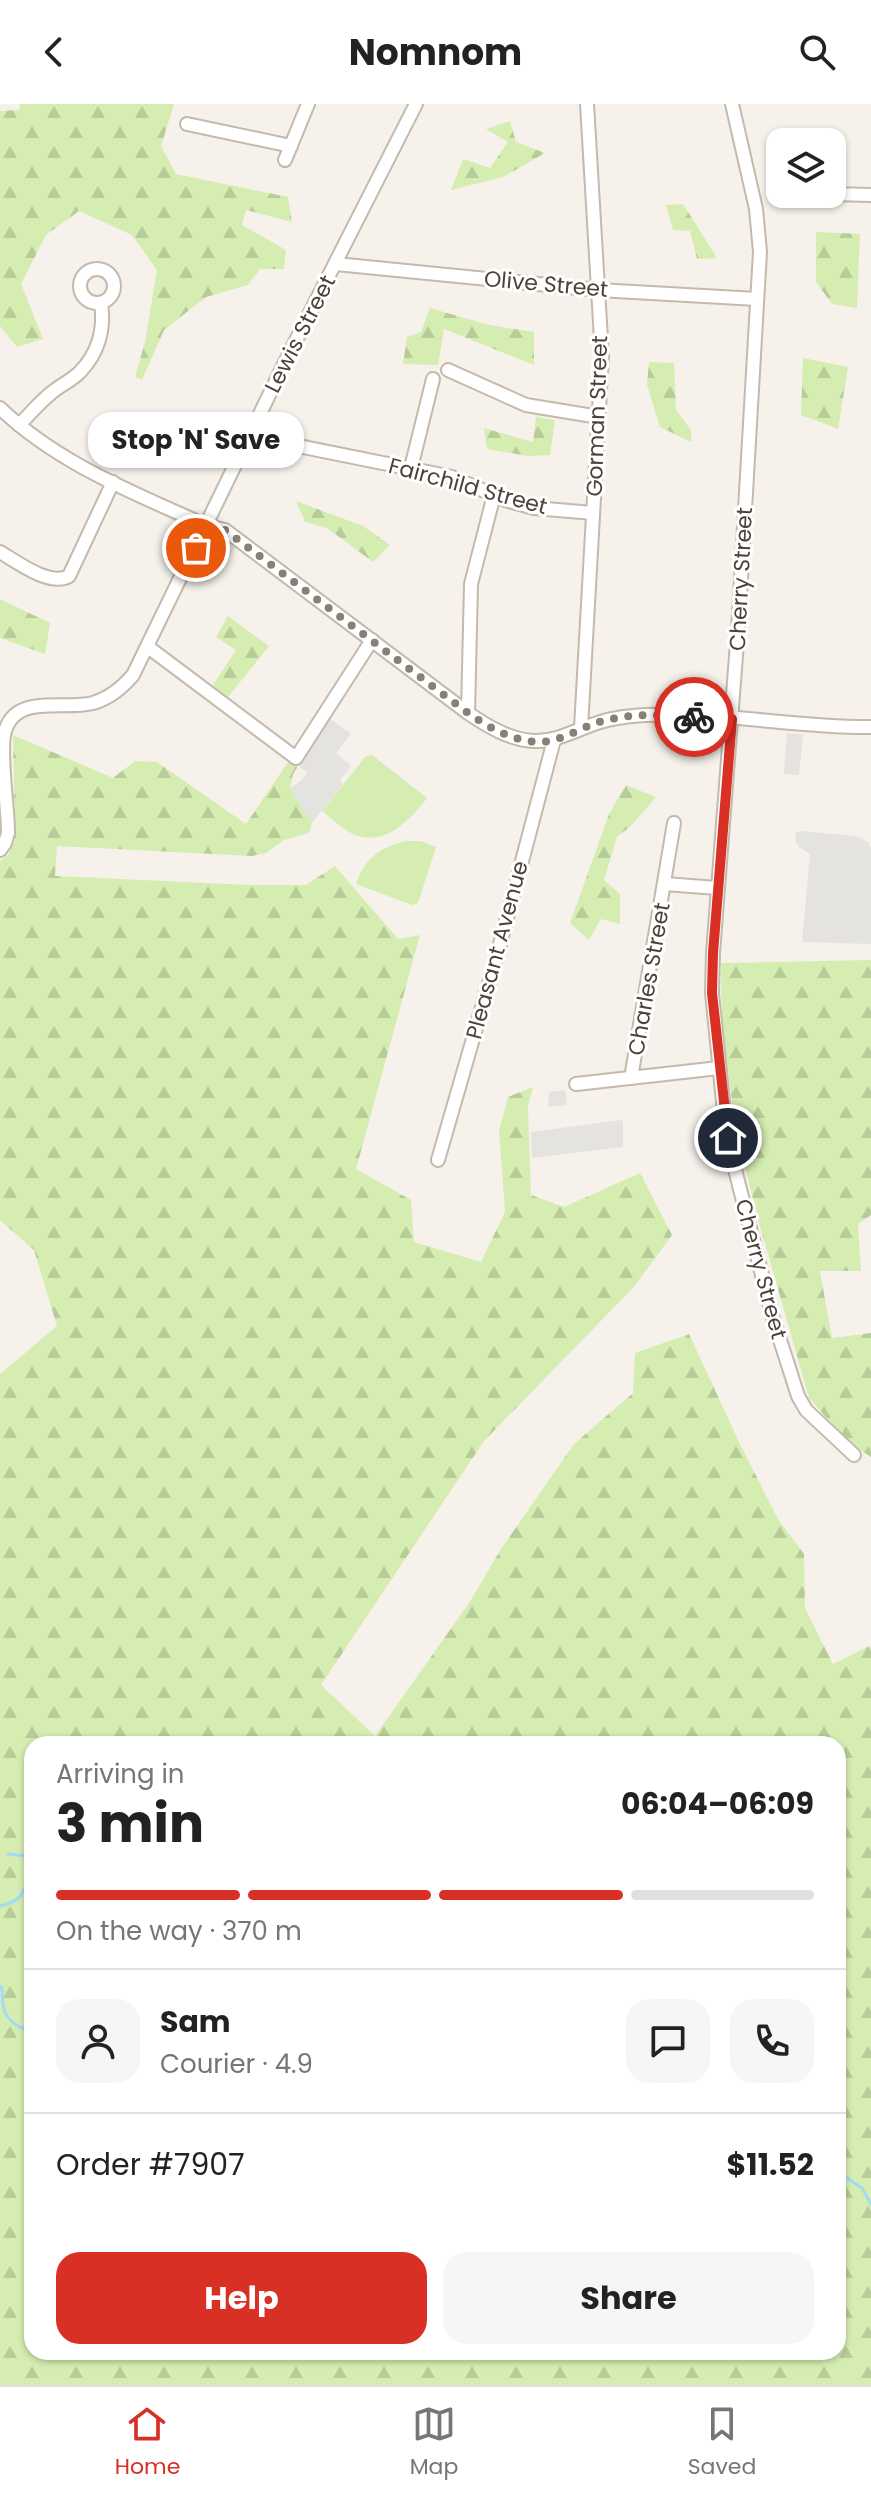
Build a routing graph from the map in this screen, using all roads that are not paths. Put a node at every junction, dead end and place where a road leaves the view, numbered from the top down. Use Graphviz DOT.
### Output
graph roads {
  1 [pos="308,104"];
  2 [pos="416,104"];
  3 [pos="587,104"];
  4 [pos="732,104"];
  5 [pos="187,124"];
  6 [pos="291,146"];
  7 [pos="285,160"];
  8 [pos="846,194"];
  9 [pos="871,195"];
  10 [pos="336,264"];
  11 [pos="598,290"];
  12 [pos="757,299"];
  13 [pos="101,303"];
  14 [pos="448,370"];
  15 [pos="433,379"];
  16 [pos="2,413"];
  17 [pos="599,417"];
  18 [pos="19,425"];
  19 [pos="249,436"];
  20 [pos="411,468"];
  21 [pos="113,482"];
  22 [pos="494,495"];
  23 [pos="593,513"];
  24 [pos="207,526"];
  25 [pos="0,552"];
  26 [pos="372,640"];
  27 [pos="148,647"];
  28 [pos="468,713"];
  29 [pos="732,719"];
  30 [pos="871,727"];
  31 [pos="581,728"];
  32 [pos="554,740"];
  33 [pos="2,745"];
  34 [pos="674,823"];
  35 [pos="0,850"];
  36 [pos="665,884"];
  37 [pos="717,888"];
  38 [pos="719,1068"];
  39 [pos="631,1078"];
  40 [pos="576,1084"];
  41 [pos="438,1160"];
  42 [pos="854,1455"];
  1 -- 6 [label="street"];
  2 -- 10 [label="street, Lewis Street"];
  3 -- 11 [label="street, Gorman Street"];
  4 -- 12 [label="street, Cherry Street"];
  5 -- 6 [label="street"];
  6 -- 7 [label="street"];
  8 -- 9 [label="street"];
  10 -- 11 [label="street, Olive Street"];
  10 -- 19 [label="street, Lewis Street"];
  11 -- 12 [label="street, Olive Street"];
  11 -- 17 [label="street, Gorman Street"];
  12 -- 29 [label="street, Cherry Street"];
  13 -- 18 [label="street"];
  14 -- 17 [label="street"];
  15 -- 20 [label="street"];
  16 -- 18 [label="street"];
  17 -- 23 [label="street, Gorman Street"];
  18 -- 21 [label="street"];
  19 -- 20 [label="street, Fairchild Street"];
  19 -- 24 [label="street, Lewis Street"];
  20 -- 22 [label="street, Fairchild Street"];
  21 -- 24 [label="street"];
  21 -- 25 [label="street"];
  22 -- 23 [label="street, Fairchild Street"];
  22 -- 28 [label="street"];
  23 -- 31 [label="street, Gorman Street"];
  24 -- 26 [label="street"];
  24 -- 27 [label="street, Lewis Street"];
  26 -- 27 [label="street"];
  26 -- 28 [label="street"];
  27 -- 33 [label="street, Lewis Street"];
  28 -- 32 [label="street"];
  29 -- 30 [label="street"];
  29 -- 31 [label="street"];
  29 -- 37 [label="street, Cherry Street"];
  31 -- 32 [label="street"];
  32 -- 41 [label="street, Pleasant Avenue"];
  33 -- 35 [label="street"];
  34 -- 36 [label="street"];
  36 -- 37 [label="street, Charles Street"];
  36 -- 39 [label="street, Charles Street"];
  37 -- 38 [label="street, Cherry Street"];
  38 -- 39 [label="street"];
  38 -- 42 [label="street, Cherry Street"];
  39 -- 40 [label="street"];
}
